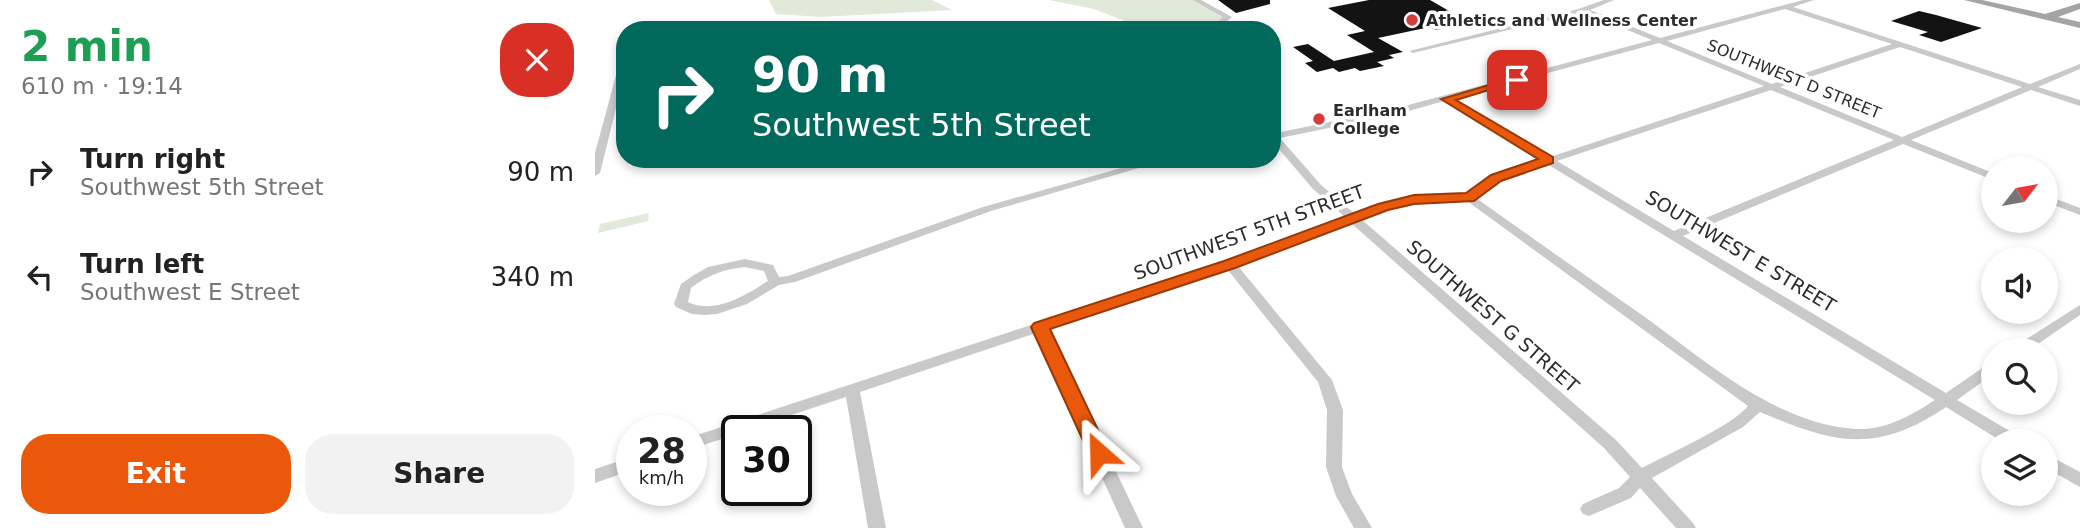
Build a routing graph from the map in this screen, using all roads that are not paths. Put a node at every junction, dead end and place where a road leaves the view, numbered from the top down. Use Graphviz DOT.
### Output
graph roads {
  1 [pos="1196,0"];
  2 [pos="1611,0"];
  3 [pos="1811,0"];
  4 [pos="1969,0"];
  5 [pos="2080,6"];
  6 [pos="1785,7"];
  7 [pos="1584,10"];
  8 [pos="2046,18"];
  9 [pos="1223,21"];
  10 [pos="2080,26"];
  11 [pos="1659,41"];
  12 [pos="1901,44"];
  13 [pos="1413,51"];
  14 [pos="2080,66"];
  15 [pos="1770,87"];
  16 [pos="2031,87"];
  17 [pos="616,90"];
  18 [pos="1446,99"];
  19 [pos="2080,103"];
  20 [pos="1281,136"];
  21 [pos="1903,140"];
  22 [pos="1281,147"];
  23 [pos="1549,160"];
  24 [pos="1133,168"];
  25 [pos="1981,172"];
  26 [pos="595,173"];
  27 [pos="1469,198"];
  28 [pos="2058,203"];
  29 [pos="2080,212"];
  30 [pos="1354,219"];
  31 [pos="1675,235"];
  32 [pos="1229,264"];
  33 [pos="775,282"];
  34 [pos="2080,309"];
  35 [pos="1040,327"];
  36 [pos="2037,338"];
  37 [pos="1981,375"];
  38 [pos="852,390"];
  39 [pos="1944,399"];
  40 [pos="1756,404"];
  41 [pos="1994,429"];
  42 [pos="707,438"];
  43 [pos="2058,467"];
  44 [pos="616,469"];
  45 [pos="595,476"];
  46 [pos="1642,476"];
  47 [pos="2080,480"];
  48 [pos="1589,509"];
  49 [pos="877,528"];
  50 [pos="1134,528"];
  51 [pos="1363,528"];
  52 [pos="1687,528"];
  1 -- 9 [label="street"];
  2 -- 7 [label="street"];
  3 -- 6 [label="street"];
  4 -- 8 [label="main road"];
  5 -- 8 [label="main road"];
  6 -- 11 [label="street"];
  6 -- 12 [label="street"];
  7 -- 11 [label="street, SOUTHWEST D STREET"];
  7 -- 13 [label="street"];
  8 -- 10 [label="main road"];
  11 -- 15 [label="street, SOUTHWEST D STREET"];
  11 -- 18 [label="street"];
  12 -- 15 [label="street"];
  12 -- 16 [label="street"];
  14 -- 16 [label="street"];
  15 -- 21 [label="street, SOUTHWEST D STREET"];
  15 -- 23 [label="street"];
  16 -- 19 [label="street"];
  16 -- 21 [label="street"];
  17 -- 26 [label="street"];
  18 -- 20 [label="street"];
  18 -- 23 [label="street, SOUTHWEST E STREET"];
  21 -- 25 [label="street, SOUTHWEST D STREET"];
  21 -- 31 [label="street"];
  22 -- 30 [label="street, SOUTHWEST G STREET"];
  23 -- 27 [label="street"];
  23 -- 31 [label="street, SOUTHWEST E STREET"];
  24 -- 33 [label="street"];
  27 -- 30 [label="street, SOUTHWEST 5TH STREET"];
  27 -- 40 [label="street"];
  28 -- 29 [label="street"];
  30 -- 32 [label="street, SOUTHWEST 5TH STREET"];
  30 -- 46 [label="street, SOUTHWEST G STREET"];
  31 -- 39 [label="street, SOUTHWEST E STREET"];
  32 -- 35 [label="street, SOUTHWEST 5TH STREET"];
  32 -- 51 [label="street"];
  33 -- 33 [label="street"];
  34 -- 36 [label="street"];
  35 -- 38 [label="street, SOUTHWEST 5TH STREET"];
  35 -- 50 [label="street"];
  37 -- 39 [label="street"];
  38 -- 42 [label="street, SOUTHWEST 5TH STREET"];
  38 -- 49 [label="street"];
  39 -- 40 [label="street"];
  39 -- 41 [label="street, SOUTHWEST E STREET"];
  40 -- 46 [label="street"];
  43 -- 47 [label="street"];
  44 -- 45 [label="street"];
  46 -- 48 [label="street"];
  46 -- 52 [label="street, SOUTHWEST G STREET"];
}
